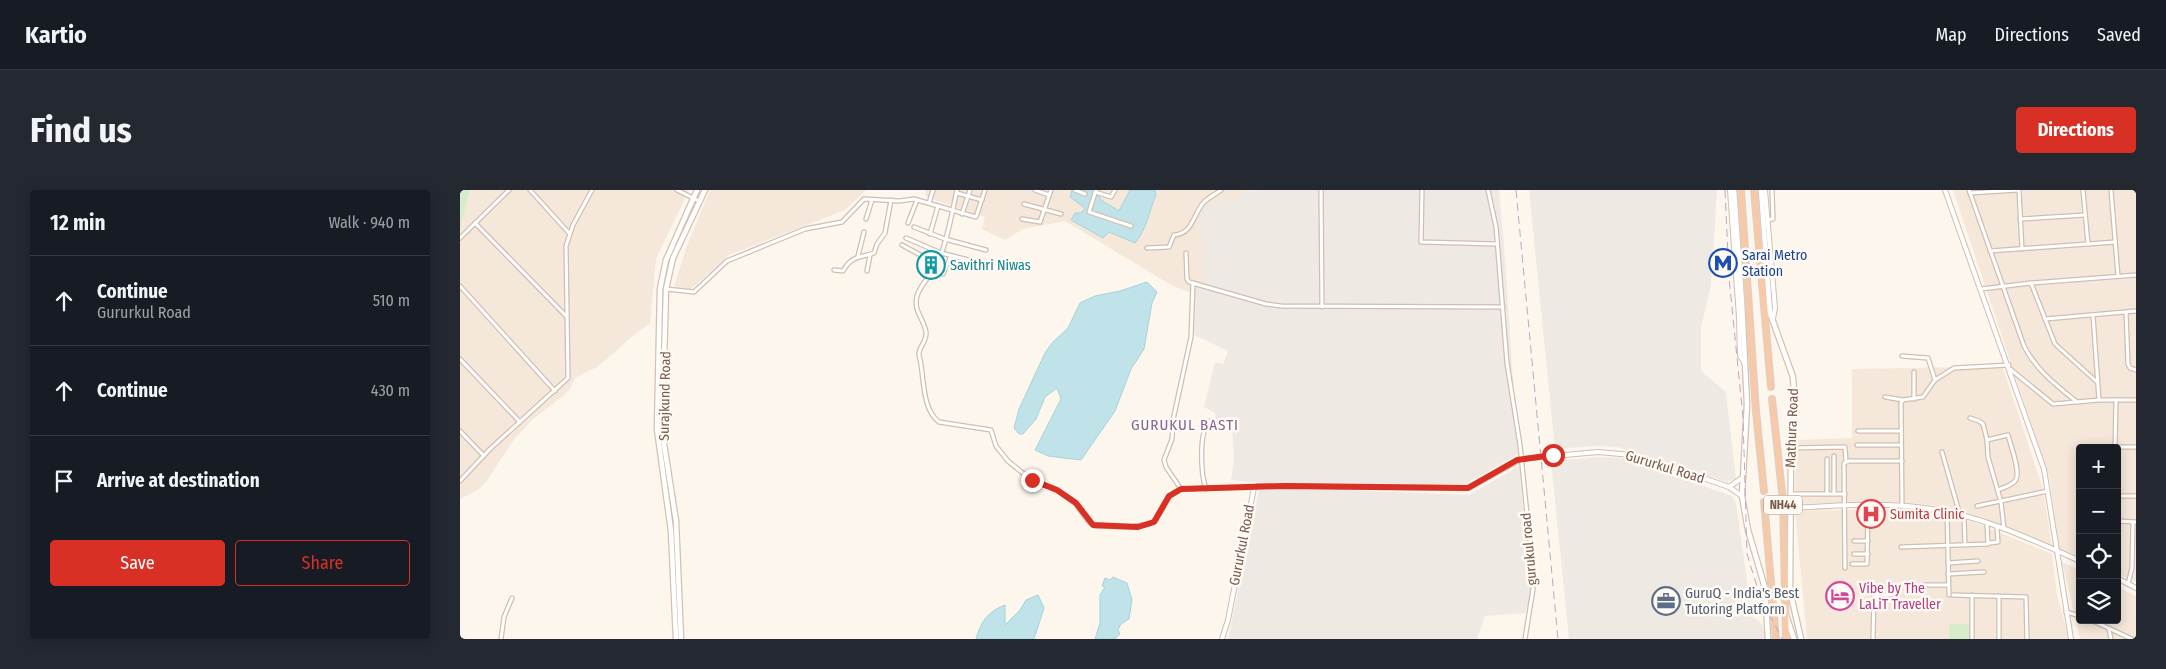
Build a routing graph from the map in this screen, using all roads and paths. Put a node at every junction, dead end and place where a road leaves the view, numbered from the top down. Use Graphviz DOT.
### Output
graph roads {
  1 [pos="502,190"];
  2 [pos="509,190"];
  3 [pos="530,190"];
  4 [pos="592,190"];
  5 [pos="677,190"];
  6 [pos="697,190"];
  7 [pos="705,190"];
  8 [pos="932,190"];
  9 [pos="970,190"];
  10 [pos="985,190"];
  11 [pos="1035,190"];
  12 [pos="1051,190"];
  13 [pos="1075,190"];
  14 [pos="1115,190"];
  15 [pos="1221,190"];
  16 [pos="1321,190"];
  17 [pos="1422,190"];
  18 [pos="1488,190"];
  19 [pos="1732,190"];
  20 [pos="1741,190"];
  21 [pos="1754,190"];
  22 [pos="1760,190"];
  23 [pos="1764,190"];
  24 [pos="1772,190"];
  25 [pos="1946,190"];
  26 [pos="2018,190"];
  27 [pos="2084,190"];
  28 [pos="2111,190"];
  29 [pos="1096,191"];
  30 [pos="1215,191"];
  31 [pos="957,192"];
  32 [pos="1970,192"];
  33 [pos="1085,194"];
  34 [pos="1049,195"];
  35 [pos="501,196"];
  36 [pos="968,196"];
  37 [pos="693,197"];
  38 [pos="699,200"];
  39 [pos="872,200"];
  40 [pos="891,200"];
  41 [pos="917,200"];
  42 [pos="982,200"];
  43 [pos="928,203"];
  44 [pos="1024,204"];
  45 [pos="938,206"];
  46 [pos="1044,209"];
  47 [pos="952,210"];
  48 [pos="962,214"];
  49 [pos="1061,214"];
  50 [pos="2086,215"];
  51 [pos="866,219"];
  52 [pos="1022,219"];
  53 [pos="2020,219"];
  54 [pos="1767,220"];
  55 [pos="475,223"];
  56 [pos="908,223"];
  57 [pos="1131,226"];
  58 [pos="914,227"];
  59 [pos="864,232"];
  60 [pos="569,233"];
  61 [pos="930,234"];
  62 [pos="460,238"];
  63 [pos="906,238"];
  64 [pos="945,239"];
  65 [pos="2115,242"];
  66 [pos="1497,244"];
  67 [pos="2088,244"];
  68 [pos="902,245"];
  69 [pos="1147,248"];
  70 [pos="2022,249"];
  71 [pos="986,250"];
  72 [pos="1990,251"];
  73 [pos="941,253"];
  74 [pos="1186,253"];
  75 [pos="870,255"];
  76 [pos="858,256"];
  77 [pos="951,256"];
  78 [pos="973,261"];
  79 [pos="937,264"];
  80 [pos="834,270"];
  81 [pos="867,271"];
  82 [pos="943,274"];
  83 [pos="2136,275"];
  84 [pos="2118,276"];
  85 [pos="1193,283"];
  86 [pos="2031,283"];
  87 [pos="460,286"];
  88 [pos="2002,286"];
  89 [pos="1770,287"];
  90 [pos="666,289"];
  91 [pos="1981,289"];
  92 [pos="1322,307"];
  93 [pos="1502,307"];
  94 [pos="2126,312"];
  95 [pos="2136,312"];
  96 [pos="2093,315"];
  97 [pos="567,318"];
  98 [pos="2045,319"];
  99 [pos="1902,356"];
  100 [pos="460,359"];
  101 [pos="2010,367"];
  102 [pos="2136,370"];
  103 [pos="1914,372"];
  104 [pos="1935,380"];
  105 [pos="2097,382"];
  106 [pos="1771,387"];
  107 [pos="555,391"];
  108 [pos="1885,398"];
  109 [pos="1772,399"];
  110 [pos="1914,399"];
  111 [pos="1902,400"];
  112 [pos="2099,400"];
  113 [pos="2116,400"];
  114 [pos="2136,400"];
  115 [pos="2077,402"];
  116 [pos="1970,418"];
  117 [pos="520,422"];
  118 [pos="1227,423"];
  119 [pos="460,431"];
  120 [pos="1858,431"];
  121 [pos="1901,431"];
  122 [pos="1987,440"];
  123 [pos="2115,444"];
  124 [pos="1857,445"];
  125 [pos="1902,445"];
  126 [pos="2121,447"];
  127 [pos="2136,447"];
  128 [pos="1791,448"];
  129 [pos="1942,452"];
  130 [pos="484,456"];
  131 [pos="1834,456"];
  132 [pos="1521,459"];
  133 [pos="1827,459"];
  134 [pos="1846,461"];
  135 [pos="1902,461"];
  136 [pos="1742,478"];
  137 [pos="460,481"];
  138 [pos="1254,487"];
  139 [pos="1729,487"];
  140 [pos="1181,489"];
  141 [pos="1206,489"];
  142 [pos="1998,490"];
  143 [pos="1764,491"];
  144 [pos="2049,491"];
  145 [pos="1827,493"];
  146 [pos="1790,494"];
  147 [pos="1834,494"];
  148 [pos="1845,494"];
  149 [pos="1742,496"];
  150 [pos="2121,496"];
  151 [pos="2136,496"];
  152 [pos="1764,502"];
  153 [pos="2001,502"];
  154 [pos="1845,506"];
  155 [pos="1868,506"];
  156 [pos="1902,506"];
  157 [pos="1977,506"];
  158 [pos="1790,508"];
  159 [pos="1947,512"];
  160 [pos="1962,516"];
  161 [pos="2121,521"];
  162 [pos="2135,522"];
  163 [pos="1987,524"];
  164 [pos="1997,528"];
  165 [pos="2004,530"];
  166 [pos="1854,541"];
  167 [pos="1868,541"];
  168 [pos="1990,543"];
  169 [pos="1965,545"];
  170 [pos="1947,546"];
  171 [pos="1901,547"];
  172 [pos="2056,550"];
  173 [pos="1854,554"];
  174 [pos="1868,554"];
  175 [pos="2068,556"];
  176 [pos="2076,559"];
  177 [pos="1978,561"];
  178 [pos="1948,563"];
  179 [pos="1852,564"];
  180 [pos="2059,565"];
  181 [pos="1845,568"];
  182 [pos="1984,572"];
  183 [pos="1948,574"];
  184 [pos="2119,579"];
  185 [pos="2128,584"];
  186 [pos="1924,585"];
  187 [pos="1948,585"];
  188 [pos="1765,588"];
  189 [pos="2136,588"];
  190 [pos="1898,594"];
  191 [pos="1972,595"];
  192 [pos="1999,596"];
  193 [pos="1773,597"];
  194 [pos="512,598"];
  195 [pos="1784,612"];
  196 [pos="2066,612"];
  197 [pos="2076,615"];
  198 [pos="2100,624"];
  199 [pos="2108,628"];
  200 [pos="501,639"];
  201 [pos="676,639"];
  202 [pos="681,639"];
  203 [pos="1222,639"];
  204 [pos="1525,639"];
  205 [pos="1768,639"];
  206 [pos="1776,639"];
  207 [pos="1786,639"];
  208 [pos="1794,639"];
  209 [pos="1801,639"];
  210 [pos="1873,639"];
  211 [pos="1972,639"];
  212 [pos="1999,639"];
  213 [pos="2027,639"];
  214 [pos="2072,639"];
  215 [pos="2112,639"];
  216 [pos="2132,639"];
  1 -- 35 [label="street"];
  2 -- 35 [label="street"];
  3 -- 60 [label="street"];
  4 -- 60 [label="street"];
  5 -- 37 [label="street"];
  6 -- 37 [label="main road, Surajkund Road"];
  7 -- 38 [label="main road, Surajkund Road"];
  8 -- 43 [label="street"];
  9 -- 36 [label="street"];
  10 -- 42 [label="street"];
  11 -- 34 [label="street"];
  12 -- 34 [label="street"];
  13 -- 33 [label="street"];
  14 -- 29 [label="street"];
  15 -- 30 [label="street"];
  16 -- 92 [label="street"];
  17 -- 66 [label="street"];
  18 -- 66 [label="street, gurukul road"];
  19 -- 136 [label="main road"];
  20 -- 143 [label="highway, NH44"];
  21 -- 106 [label="highway, Mathura Road"];
  22 -- 89 [label="main road, Mathura Road"];
  23 -- 54 [label="street"];
  24 -- 54 [label="street"];
  25 -- 91 [label="street"];
  26 -- 32 [label="street"];
  26 -- 53 [label="street"];
  27 -- 50 [label="street"];
  28 -- 65 [label="street"];
  29 -- 57 [label="street"];
  30 -- 69 [label="street"];
  31 -- 36 [label="street"];
  31 -- 47 [label="street"];
  32 -- 72 [label="street"];
  34 -- 46 [label="street"];
  35 -- 55 [label="street"];
  36 -- 42 [label="street"];
  36 -- 48 [label="street"];
  37 -- 38 [label="street"];
  37 -- 201 [label="main road, Surajkund Road"];
  38 -- 90 [label="main road, Surajkund Road"];
  39 -- 40 [label="street"];
  39 -- 51 [label="street"];
  39 -- 90 [label="street"];
  40 -- 41 [label="street"];
  40 -- 75 [label="street"];
  41 -- 43 [label="street"];
  41 -- 56 [label="street"];
  42 -- 48 [label="street"];
  43 -- 45 [label="street"];
  44 -- 46 [label="street"];
  45 -- 47 [label="street"];
  45 -- 61 [label="street"];
  46 -- 49 [label="street"];
  46 -- 52 [label="street"];
  47 -- 48 [label="street"];
  47 -- 64 [label="street"];
  50 -- 53 [label="street"];
  50 -- 67 [label="street"];
  53 -- 70 [label="street"];
  54 -- 89 [label="street"];
  55 -- 62 [label="street"];
  55 -- 97 [label="street"];
  58 -- 61 [label="street"];
  59 -- 76 [label="street"];
  60 -- 97 [label="street"];
  61 -- 64 [label="street"];
  63 -- 73 [label="street"];
  64 -- 71 [label="street"];
  64 -- 73 [label="street"];
  65 -- 67 [label="street"];
  65 -- 84 [label="street"];
  66 -- 93 [label="street, gurukul road"];
  67 -- 70 [label="street"];
  68 -- 79 [label="street"];
  70 -- 72 [label="street"];
  72 -- 88 [label="street"];
  73 -- 77 [label="street"];
  73 -- 79 [label="street"];
  74 -- 85 [label="street"];
  75 -- 76 [label="street"];
  75 -- 81 [label="street"];
  76 -- 80 [label="street"];
  77 -- 78 [label="street"];
  77 -- 82 [label="street"];
  79 -- 140 [label="street"];
  83 -- 84 [label="street"];
  84 -- 86 [label="street"];
  85 -- 92 [label="street"];
  85 -- 140 [label="street"];
  86 -- 88 [label="street"];
  86 -- 98 [label="street"];
  87 -- 107 [label="street"];
  88 -- 91 [label="street"];
  88 -- 115 [label="street"];
  89 -- 128 [label="main road, Mathura Road"];
  90 -- 202 [label="main road, Surajkund Road"];
  91 -- 101 [label="street"];
  92 -- 93 [label="street"];
  93 -- 132 [label="street, gurukul road"];
  94 -- 95 [label="street"];
  94 -- 96 [label="street"];
  94 -- 102 [label="street"];
  96 -- 98 [label="street"];
  96 -- 105 [label="street"];
  97 -- 107 [label="street"];
  98 -- 105 [label="street"];
  99 -- 104 [label="street"];
  100 -- 117 [label="street"];
  101 -- 104 [label="street"];
  101 -- 115 [label="street"];
  101 -- 144 [label="street"];
  103 -- 110 [label="street"];
  104 -- 110 [label="street"];
  105 -- 112 [label="street"];
  107 -- 117 [label="street"];
  108 -- 111 [label="street"];
  109 -- 195 [label="highway, Mathura Road / NH44"];
  110 -- 111 [label="street"];
  111 -- 121 [label="street"];
  112 -- 113 [label="street"];
  112 -- 115 [label="street"];
  113 -- 114 [label="street"];
  113 -- 123 [label="street"];
  116 -- 122 [label="street"];
  117 -- 130 [label="street"];
  118 -- 141 [label="street"];
  119 -- 130 [label="street"];
  120 -- 121 [label="street"];
  121 -- 125 [label="street"];
  122 -- 142 [label="street"];
  122 -- 142 [label="street"];
  124 -- 125 [label="street"];
  125 -- 135 [label="street"];
  126 -- 127 [label="street"];
  128 -- 134 [label="street"];
  128 -- 146 [label="main road, Mathura Road"];
  129 -- 160 [label="street"];
  130 -- 137 [label="street"];
  131 -- 147 [label="street"];
  132 -- 138 [label="street, Gururkul Road"];
  132 -- 139 [label="street, Gururkul Road"];
  132 -- 204 [label="street, gurukul road"];
  133 -- 145 [label="street"];
  134 -- 135 [label="street"];
  134 -- 148 [label="street"];
  135 -- 156 [label="street"];
  136 -- 139 [label="street"];
  136 -- 149 [label="main road"];
  138 -- 141 [label="street"];
  138 -- 203 [label="street, Gururkul Road"];
  139 -- 149 [label="street, Gururkul Road"];
  140 -- 141 [label="street"];
  142 -- 153 [label="street"];
  144 -- 153 [label="street"];
  144 -- 172 [label="street"];
  145 -- 146 [label="street"];
  145 -- 147 [label="street"];
  146 -- 158 [label="main road, Mathura Road"];
  147 -- 148 [label="street"];
  148 -- 154 [label="street"];
  149 -- 188 [label="main road"];
  150 -- 151 [label="street"];
  152 -- 193 [label="highway, NH44"];
  153 -- 157 [label="street"];
  153 -- 165 [label="street"];
  154 -- 155 [label="street"];
  154 -- 158 [label="street"];
  154 -- 181 [label="street"];
  155 -- 156 [label="street"];
  155 -- 167 [label="street"];
  156 -- 159 [label="street"];
  158 -- 209 [label="main road, Mathura Road"];
  159 -- 160 [label="street"];
  159 -- 170 [label="street"];
  160 -- 163 [label="street"];
  160 -- 169 [label="street"];
  161 -- 162 [label="street"];
  162 -- 185 [label="street"];
  163 -- 164 [label="street"];
  163 -- 168 [label="street"];
  164 -- 165 [label="street"];
  164 -- 168 [label="street"];
  165 -- 172 [label="street"];
  166 -- 167 [label="street"];
  167 -- 174 [label="street"];
  168 -- 169 [label="street"];
  169 -- 170 [label="street"];
  170 -- 171 [label="street"];
  170 -- 178 [label="street"];
  172 -- 175 [label="street"];
  172 -- 180 [label="street"];
  173 -- 174 [label="street"];
  174 -- 179 [label="street"];
  175 -- 176 [label="street"];
  175 -- 180 [label="street"];
  177 -- 178 [label="street"];
  178 -- 183 [label="street"];
  180 -- 196 [label="street"];
  182 -- 183 [label="street"];
  183 -- 187 [label="street"];
  184 -- 185 [label="street"];
  185 -- 189 [label="street"];
  186 -- 187 [label="street"];
  187 -- 191 [label="street"];
  188 -- 193 [label="main road"];
  188 -- 205 [label="main road"];
  190 -- 210 [label="street"];
  191 -- 192 [label="street"];
  191 -- 211 [label="street"];
  192 -- 212 [label="street"];
  192 -- 213 [label="street"];
  193 -- 206 [label="highway, NH44"];
  194 -- 200 [label="street"];
  195 -- 207 [label="highway, Mathura Road / NH44"];
  195 -- 208 [label="main road"];
  196 -- 197 [label="street"];
  196 -- 214 [label="street"];
  198 -- 199 [label="street"];
  199 -- 215 [label="street"];
  199 -- 216 [label="street"];
}
